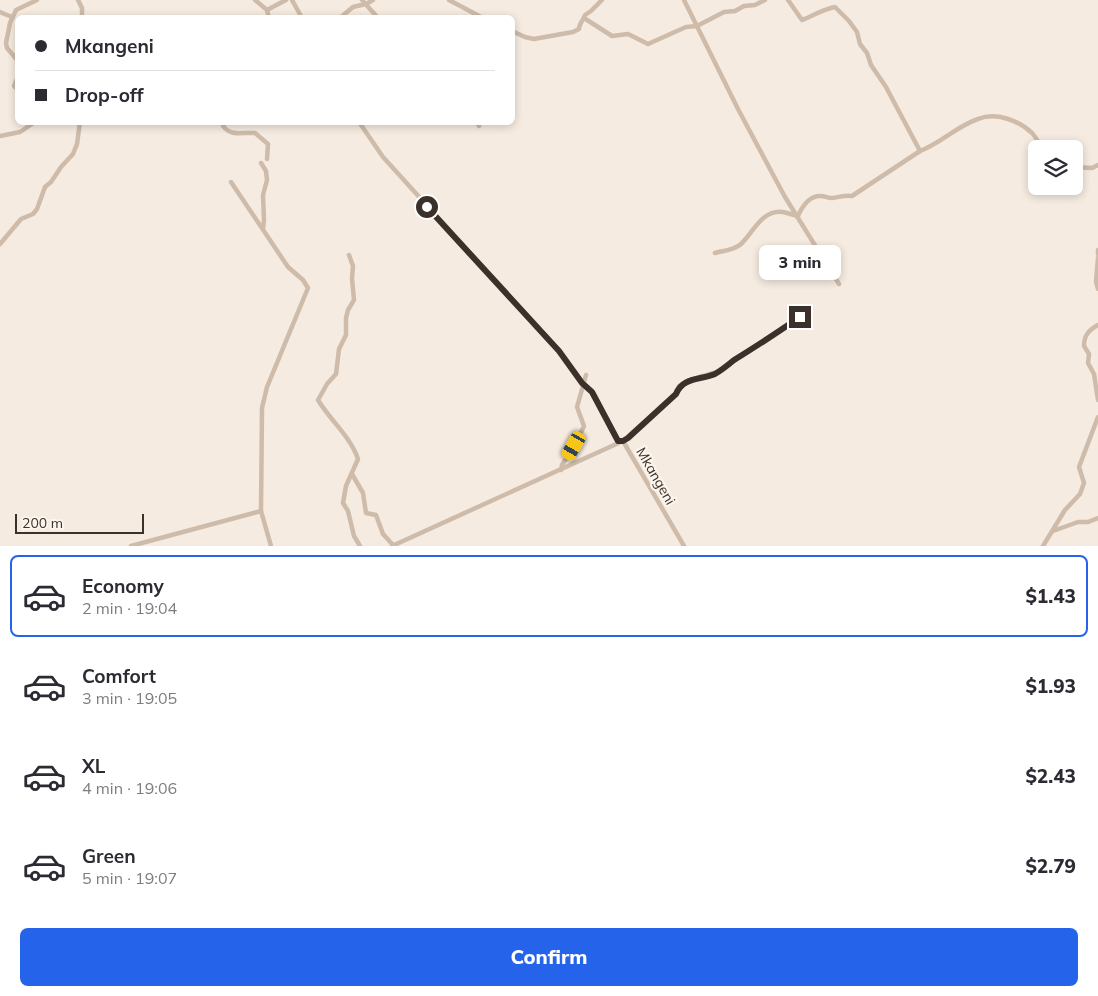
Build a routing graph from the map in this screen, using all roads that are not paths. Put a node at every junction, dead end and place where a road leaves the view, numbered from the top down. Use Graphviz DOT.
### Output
graph roads {
  1 [pos="37,0"];
  2 [pos="78,0"];
  3 [pos="255,0"];
  4 [pos="286,0"];
  5 [pos="292,0"];
  6 [pos="373,0"];
  7 [pos="449,0"];
  8 [pos="602,0"];
  9 [pos="684,0"];
  10 [pos="765,0"];
  11 [pos="788,0"];
  12 [pos="364,2"];
  13 [pos="267,10"];
  14 [pos="0,12"];
  15 [pos="82,15"];
  16 [pos="268,15"];
  17 [pos="300,15"];
  18 [pos="344,15"];
  19 [pos="375,15"];
  20 [pos="477,15"];
  21 [pos="12,17"];
  22 [pos="584,18"];
  23 [pos="697,26"];
  24 [pos="515,32"];
  25 [pos="15,57"];
  26 [pos="30,125"];
  27 [pos="80,125"];
  28 [pos="224,125"];
  29 [pos="361,125"];
  30 [pos="0,136"];
  31 [pos="1038,140"];
  32 [pos="920,151"];
  33 [pos="267,158"];
  34 [pos="261,163"];
  35 [pos="1098,165"];
  36 [pos="1083,168"];
  37 [pos="231,182"];
  38 [pos="798,216"];
  39 [pos="263,229"];
  40 [pos="0,244"];
  41 [pos="1098,250"];
  42 [pos="715,253"];
  43 [pos="1098,254"];
  44 [pos="349,255"];
  45 [pos="1098,258"];
  46 [pos="838,284"];
  47 [pos="1098,289"];
  48 [pos="800,317"];
  49 [pos="1098,325"];
  50 [pos="586,375"];
  51 [pos="582,383"];
  52 [pos="1098,400"];
  53 [pos="1098,417"];
  54 [pos="623,441"];
  55 [pos="561,470"];
  56 [pos="352,474"];
  57 [pos="261,510"];
  58 [pos="1098,518"];
  59 [pos="1053,531"];
  60 [pos="131,546"];
  61 [pos="271,546"];
  62 [pos="360,546"];
  63 [pos="392,546"];
  64 [pos="684,546"];
  65 [pos="1043,546"];
  1 -- 21 [label="street"];
  2 -- 15 [label="street"];
  3 -- 13 [label="street"];
  4 -- 13 [label="street"];
  5 -- 17 [label="street"];
  6 -- 12 [label="street"];
  7 -- 20 [label="street"];
  8 -- 22 [label="street"];
  9 -- 23 [label="street"];
  10 -- 23 [label="street"];
  11 -- 32 [label="street"];
  12 -- 18 [label="street"];
  12 -- 19 [label="street"];
  13 -- 16 [label="street"];
  14 -- 21 [label="street"];
  21 -- 25 [label="street"];
  22 -- 23 [label="street"];
  22 -- 24 [label="street"];
  23 -- 38 [label="street"];
  26 -- 30 [label="street"];
  27 -- 40 [label="street"];
  28 -- 33 [label="street"];
  29 -- 51 [label="street, Mkangeni"];
  31 -- 32 [label="street"];
  32 -- 38 [label="street"];
  34 -- 39 [label="street"];
  35 -- 36 [label="street"];
  37 -- 39 [label="street"];
  38 -- 42 [label="street"];
  38 -- 46 [label="street"];
  39 -- 57 [label="street"];
  41 -- 43 [label="street"];
  44 -- 56 [label="street"];
  45 -- 47 [label="street"];
  48 -- 54 [label="street"];
  49 -- 52 [label="street"];
  50 -- 51 [label="street"];
  51 -- 54 [label="street, Mkangeni"];
  51 -- 55 [label="street"];
  53 -- 59 [label="street"];
  54 -- 55 [label="street"];
  54 -- 64 [label="street, Mkangeni"];
  55 -- 63 [label="street"];
  56 -- 62 [label="street"];
  56 -- 63 [label="street"];
  57 -- 60 [label="street"];
  57 -- 61 [label="street"];
  58 -- 59 [label="street"];
  59 -- 65 [label="street"];
}
